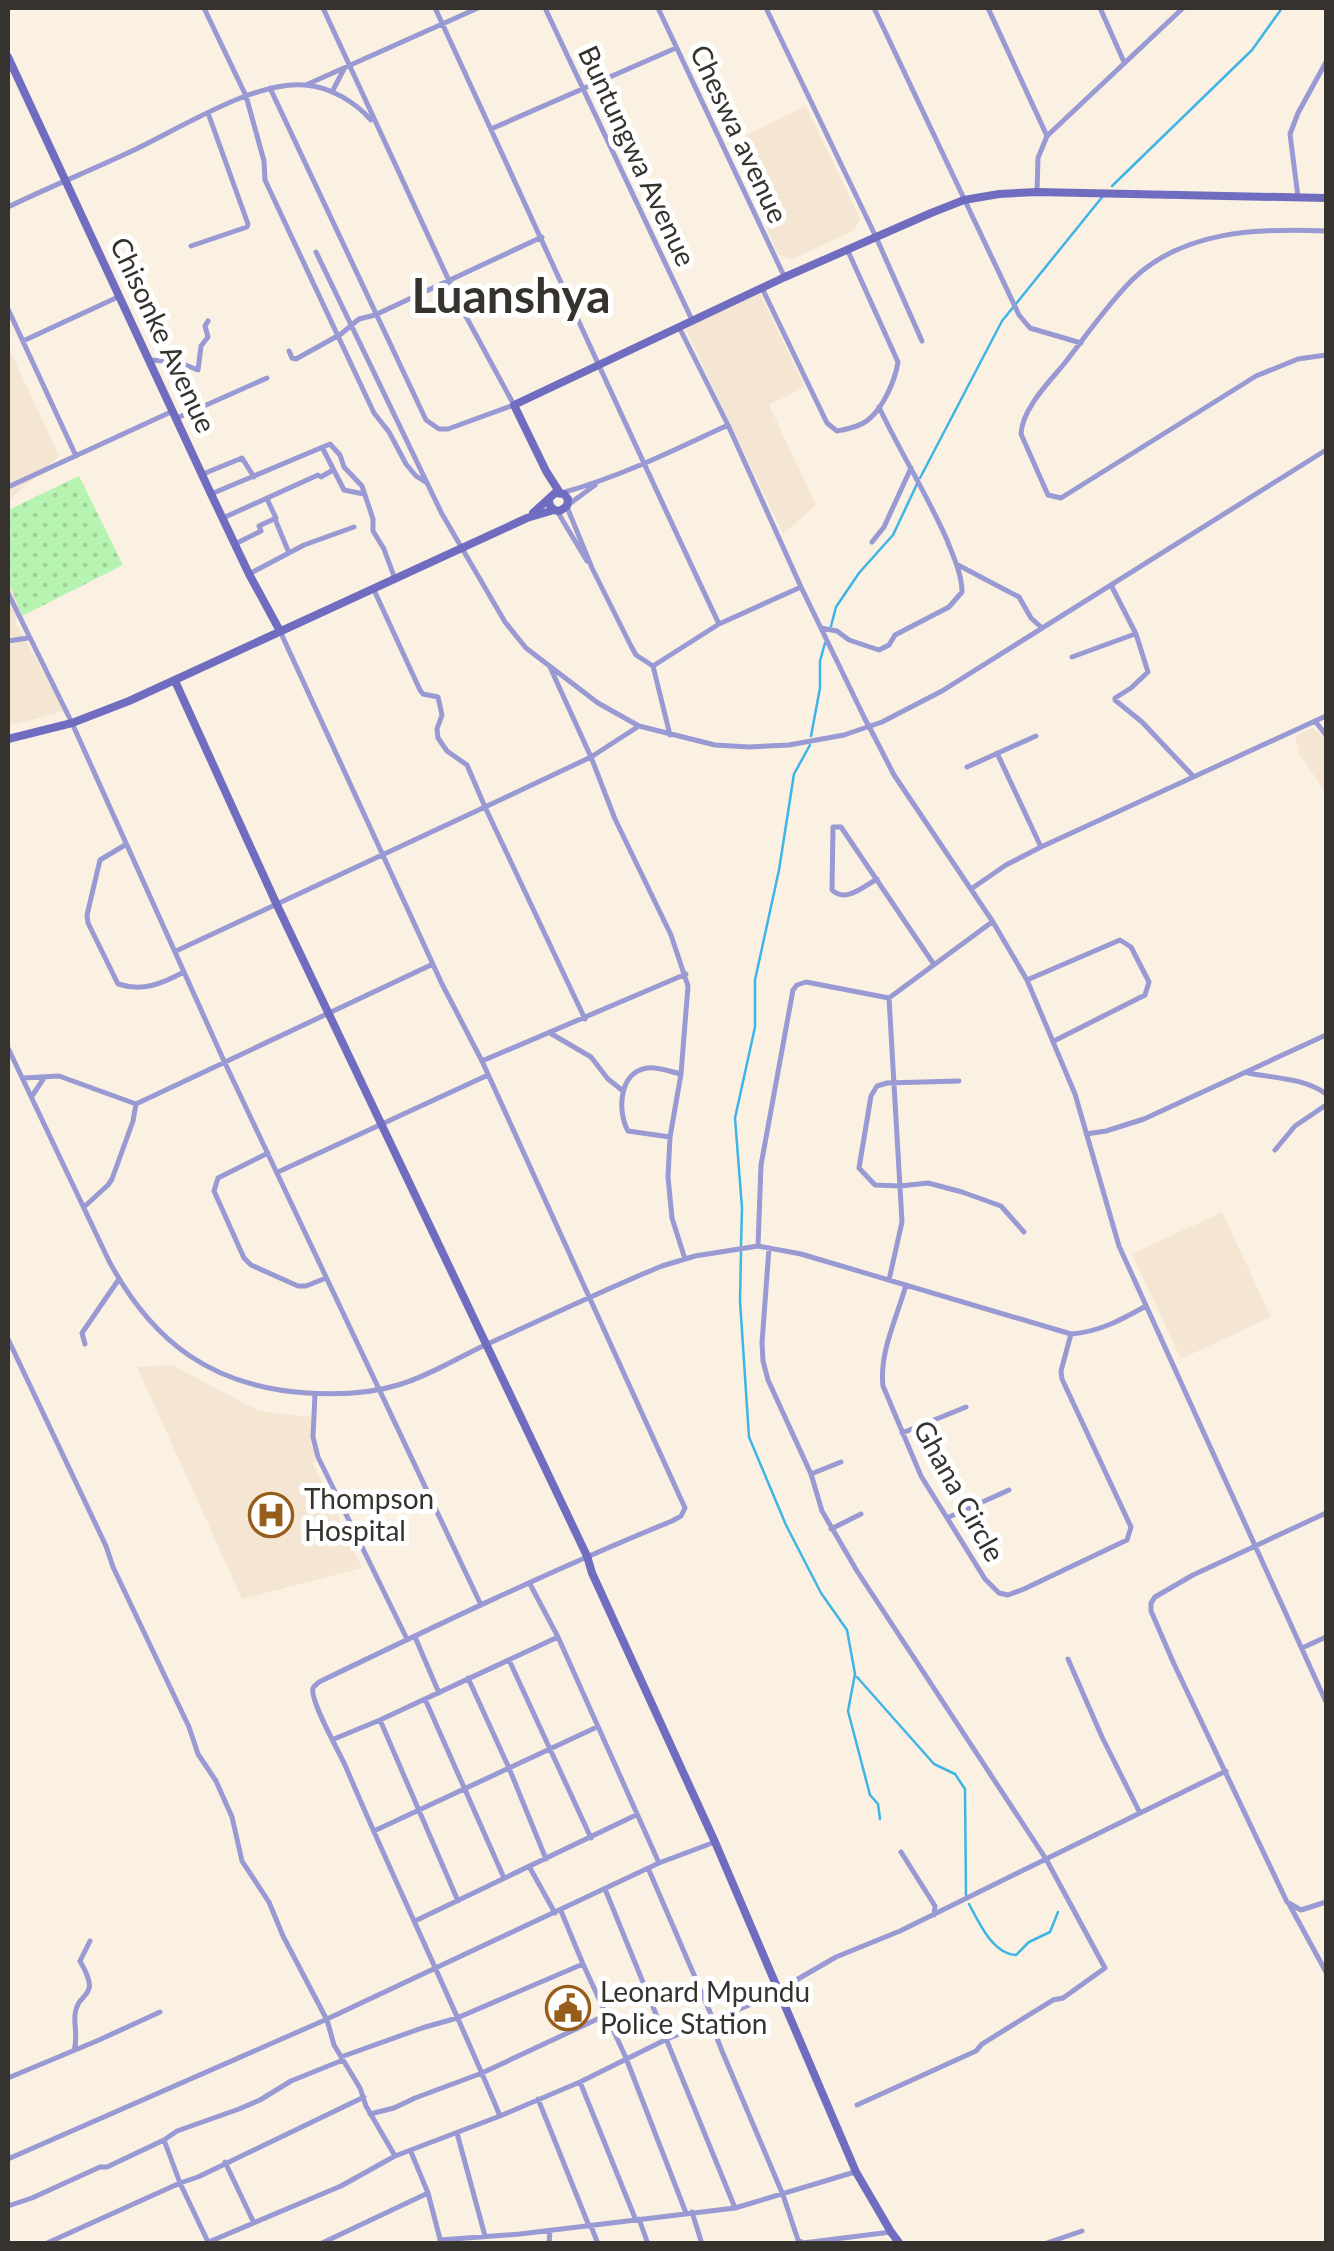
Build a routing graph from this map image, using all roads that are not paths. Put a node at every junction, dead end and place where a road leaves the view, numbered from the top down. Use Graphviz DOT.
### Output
graph roads {
  1 [pos="204,8"];
  2 [pos="323,8"];
  3 [pos="435,8"];
  4 [pos="478,8"];
  5 [pos="546,8"];
  6 [pos="658,8"];
  7 [pos="766,8"];
  8 [pos="874,8"];
  9 [pos="988,8"];
  10 [pos="1100,8"];
  11 [pos="1183,8"];
  12 [pos="442,24"];
  13 [pos="676,48"];
  14 [pos="8,56"];
  15 [pos="1124,62"];
  16 [pos="1326,62"];
  17 [pos="348,65"];
  18 [pos="305,85"];
  19 [pos="270,88"];
  20 [pos="583,88"];
  21 [pos="332,92"];
  22 [pos="246,96"];
  23 [pos="208,113"];
  24 [pos="377,126"];
  25 [pos="491,129"];
  26 [pos="1048,136"];
  27 [pos="65,180"];
  28 [pos="1037,192"];
  29 [pos="1298,198"];
  30 [pos="1326,198"];
  31 [pos="964,200"];
  32 [pos="8,207"];
  33 [pos="1326,231"];
  34 [pos="542,237"];
  35 [pos="876,237"];
  36 [pos="191,246"];
  37 [pos="847,250"];
  38 [pos="316,252"];
  39 [pos="785,277"];
  40 [pos="448,279"];
  41 [pos="762,288"];
  42 [pos="121,296"];
  43 [pos="8,309"];
  44 [pos="375,315"];
  45 [pos="208,322"];
  46 [pos="693,322"];
  47 [pos="351,326"];
  48 [pos="679,327"];
  49 [pos="337,336"];
  50 [pos="22,341"];
  51 [pos="922,341"];
  52 [pos="1081,343"];
  53 [pos="289,351"];
  54 [pos="1326,355"];
  55 [pos="150,360"];
  56 [pos="600,364"];
  57 [pos="267,378"];
  58 [pos="514,405"];
  59 [pos="879,408"];
  60 [pos="175,415"];
  61 [pos="728,425"];
  62 [pos="70,442"];
  63 [pos="323,448"];
  64 [pos="1326,450"];
  65 [pos="86,452"];
  66 [pos="76,456"];
  67 [pos="342,463"];
  68 [pos="644,465"];
  69 [pos="332,467"];
  70 [pos="912,468"];
  71 [pos="546,471"];
  72 [pos="203,474"];
  73 [pos="254,477"];
  74 [pos="598,483"];
  75 [pos="429,485"];
  76 [pos="8,488"];
  77 [pos="282,491"];
  78 [pos="561,493"];
  79 [pos="211,494"];
  80 [pos="364,494"];
  81 [pos="550,499"];
  82 [pos="561,508"];
  83 [pos="223,518"];
  84 [pos="526,518"];
  85 [pos="275,519"];
  86 [pos="354,527"];
  87 [pos="872,542"];
  88 [pos="235,544"];
  89 [pos="462,548"];
  90 [pos="290,553"];
  91 [pos="956,564"];
  92 [pos="249,574"];
  93 [pos="395,579"];
  94 [pos="1114,582"];
  95 [pos="802,587"];
  96 [pos="374,590"];
  97 [pos="8,593"];
  98 [pos="719,624"];
  99 [pos="821,628"];
  100 [pos="1042,628"];
  101 [pos="280,631"];
  102 [pos="1136,634"];
  103 [pos="28,638"];
  104 [pos="8,641"];
  105 [pos="1072,657"];
  106 [pos="653,666"];
  107 [pos="550,667"];
  108 [pos="176,682"];
  109 [pos="1326,716"];
  110 [pos="1315,721"];
  111 [pos="72,722"];
  112 [pos="639,726"];
  113 [pos="670,735"];
  114 [pos="1036,736"];
  115 [pos="1326,736"];
  116 [pos="8,738"];
  117 [pos="997,753"];
  118 [pos="591,757"];
  119 [pos="966,767"];
  120 [pos="1193,776"];
  121 [pos="484,808"];
  122 [pos="125,845"];
  123 [pos="1041,847"];
  124 [pos="382,853"];
  125 [pos="877,879"];
  126 [pos="971,890"];
  127 [pos="276,902"];
  128 [pos="992,922"];
  129 [pos="176,951"];
  130 [pos="433,964"];
  131 [pos="934,964"];
  132 [pos="185,972"];
  133 [pos="686,974"];
  134 [pos="1027,980"];
  135 [pos="889,998"];
  136 [pos="330,1012"];
  137 [pos="585,1019"];
  138 [pos="550,1033"];
  139 [pos="1326,1035"];
  140 [pos="1054,1041"];
  141 [pos="8,1048"];
  142 [pos="482,1061"];
  143 [pos="224,1062"];
  144 [pos="1248,1073"];
  145 [pos="681,1074"];
  146 [pos="488,1075"];
  147 [pos="23,1078"];
  148 [pos="44,1078"];
  149 [pos="958,1081"];
  150 [pos="894,1083"];
  151 [pos="623,1091"];
  152 [pos="1326,1094"];
  153 [pos="32,1096"];
  154 [pos="136,1104"];
  155 [pos="1326,1105"];
  156 [pos="383,1124"];
  157 [pos="1086,1134"];
  158 [pos="670,1137"];
  159 [pos="1275,1150"];
  160 [pos="268,1152"];
  161 [pos="278,1172"];
  162 [pos="900,1186"];
  163 [pos="75,1188"];
  164 [pos="99,1192"];
  165 [pos="84,1207"];
  166 [pos="1024,1232"];
  167 [pos="758,1246"];
  168 [pos="770,1248"];
  169 [pos="685,1259"];
  170 [pos="326,1278"];
  171 [pos="119,1279"];
  172 [pos="889,1280"];
  173 [pos="906,1285"];
  174 [pos="590,1298"];
  175 [pos="1146,1306"];
  176 [pos="1071,1334"];
  177 [pos="8,1340"];
  178 [pos="86,1344"];
  179 [pos="488,1344"];
  180 [pos="380,1389"];
  181 [pos="314,1394"];
  182 [pos="966,1408"];
  183 [pos="902,1433"];
  184 [pos="841,1462"];
  185 [pos="811,1474"];
  186 [pos="1010,1490"];
  187 [pos="1326,1513"];
  188 [pos="861,1514"];
  189 [pos="947,1518"];
  190 [pos="832,1529"];
  191 [pos="1256,1545"];
  192 [pos="588,1556"];
  193 [pos="530,1584"];
  194 [pos="484,1604"];
  195 [pos="558,1636"];
  196 [pos="416,1637"];
  197 [pos="1326,1637"];
  198 [pos="408,1640"];
  199 [pos="1302,1648"];
  200 [pos="1068,1659"];
  201 [pos="510,1660"];
  202 [pos="468,1678"];
  203 [pos="439,1693"];
  204 [pos="425,1700"];
  205 [pos="1326,1702"];
  206 [pos="380,1720"];
  207 [pos="598,1727"];
  208 [pos="334,1739"];
  209 [pos="551,1750"];
  210 [pos="510,1768"];
  211 [pos="1226,1771"];
  212 [pos="464,1790"];
  213 [pos="420,1811"];
  214 [pos="1140,1813"];
  215 [pos="636,1815"];
  216 [pos="374,1832"];
  217 [pos="591,1838"];
  218 [pos="715,1842"];
  219 [pos="901,1852"];
  220 [pos="546,1860"];
  221 [pos="1046,1860"];
  222 [pos="659,1863"];
  223 [pos="530,1868"];
  224 [pos="648,1868"];
  225 [pos="504,1878"];
  226 [pos="604,1889"];
  227 [pos="458,1901"];
  228 [pos="1287,1902"];
  229 [pos="1326,1902"];
  230 [pos="558,1912"];
  231 [pos="934,1915"];
  232 [pos="415,1920"];
  233 [pos="90,1941"];
  234 [pos="583,1964"];
  235 [pos="435,1968"];
  236 [pos="1326,1972"];
  237 [pos="780,1991"];
  238 [pos="160,2012"];
  239 [pos="606,2014"];
  240 [pos="457,2018"];
  241 [pos="327,2020"];
  242 [pos="714,2020"];
  243 [pos="666,2039"];
  244 [pos="74,2050"];
  245 [pos="626,2058"];
  246 [pos="342,2059"];
  247 [pos="482,2073"];
  248 [pos="8,2078"];
  249 [pos="580,2082"];
  250 [pos="364,2096"];
  251 [pos="538,2099"];
  252 [pos="857,2105"];
  253 [pos="370,2114"];
  254 [pos="500,2116"];
  255 [pos="457,2132"];
  256 [pos="164,2140"];
  257 [pos="410,2152"];
  258 [pos="396,2156"];
  259 [pos="8,2160"];
  260 [pos="225,2162"];
  261 [pos="856,2172"];
  262 [pos="180,2182"];
  263 [pos="428,2193"];
  264 [pos="783,2195"];
  265 [pos="8,2206"];
  266 [pos="735,2208"];
  267 [pos="689,2213"];
  268 [pos="637,2219"];
  269 [pos="253,2221"];
  270 [pos="590,2226"];
  271 [pos="550,2231"];
  272 [pos="1082,2231"];
  273 [pos="891,2232"];
  274 [pos="485,2237"];
  275 [pos="54,2241"];
  276 [pos="440,2242"];
  277 [pos="207,2243"];
  278 [pos="802,2243"];
  279 [pos="44,2244"];
  280 [pos="320,2244"];
  281 [pos="549,2244"];
  282 [pos="598,2244"];
  283 [pos="648,2244"];
  284 [pos="702,2244"];
  285 [pos="900,2244"];
  286 [pos="1044,2244"];
  1 -- 22 [label="street"];
  2 -- 17 [label="street"];
  3 -- 12 [label="street"];
  4 -- 12 [label="street"];
  5 -- 20 [label="street, Buntungwa Avenue"];
  6 -- 13 [label="street, Cheswa avenue"];
  7 -- 35 [label="street"];
  8 -- 31 [label="street"];
  9 -- 26 [label="street"];
  10 -- 15 [label="street"];
  11 -- 15 [label="street"];
  12 -- 17 [label="street"];
  12 -- 25 [label="street"];
  13 -- 20 [label="street"];
  13 -- 39 [label="street, Cheswa avenue"];
  14 -- 27 [label="street, Chisonke Avenue"];
  15 -- 26 [label="street"];
  16 -- 29 [label="street"];
  17 -- 18 [label="street"];
  17 -- 21 [label="street"];
  17 -- 24 [label="street"];
  18 -- 19 [label="street"];
  18 -- 21 [label="street"];
  19 -- 22 [label="street"];
  19 -- 44 [label="street"];
  20 -- 25 [label="street"];
  20 -- 46 [label="street, Buntungwa Avenue"];
  21 -- 24 [label="street"];
  22 -- 23 [label="street"];
  22 -- 49 [label="street"];
  23 -- 27 [label="street"];
  23 -- 36 [label="street"];
  24 -- 40 [label="street"];
  25 -- 34 [label="street"];
  26 -- 28 [label="street"];
  27 -- 32 [label="street"];
  27 -- 42 [label="street, Chisonke Avenue"];
  28 -- 29 [label="street"];
  28 -- 31 [label="street"];
  29 -- 30 [label="street"];
  31 -- 35 [label="street"];
  31 -- 52 [label="street"];
  33 -- 52 [label="street"];
  34 -- 40 [label="street"];
  34 -- 56 [label="street"];
  35 -- 37 [label="street"];
  35 -- 51 [label="street"];
  37 -- 39 [label="street"];
  37 -- 59 [label="street"];
  38 -- 47 [label="street"];
  39 -- 41 [label="street"];
  40 -- 44 [label="street"];
  40 -- 58 [label="street"];
  41 -- 46 [label="street"];
  41 -- 59 [label="street"];
  42 -- 50 [label="street"];
  42 -- 55 [label="street, Chisonke Avenue"];
  43 -- 50 [label="street"];
  44 -- 47 [label="street"];
  44 -- 58 [label="street"];
  45 -- 55 [label="street"];
  46 -- 48 [label="street"];
  47 -- 49 [label="street"];
  47 -- 75 [label="street"];
  48 -- 56 [label="street"];
  48 -- 61 [label="street"];
  49 -- 53 [label="street"];
  49 -- 75 [label="street"];
  50 -- 62 [label="street"];
  52 -- 54 [label="street"];
  55 -- 60 [label="street, Chisonke Avenue"];
  56 -- 58 [label="street"];
  56 -- 68 [label="street"];
  57 -- 60 [label="street"];
  58 -- 71 [label="street"];
  59 -- 70 [label="street"];
  60 -- 65 [label="street"];
  60 -- 72 [label="street, Chisonke Avenue"];
  61 -- 68 [label="street"];
  61 -- 95 [label="street"];
  62 -- 65 [label="street"];
  62 -- 66 [label="street"];
  63 -- 67 [label="street"];
  63 -- 69 [label="street"];
  63 -- 73 [label="street"];
  64 -- 94 [label="street"];
  65 -- 66 [label="street"];
  66 -- 76 [label="street"];
  67 -- 69 [label="street"];
  67 -- 80 [label="street"];
  68 -- 74 [label="street"];
  68 -- 98 [label="street"];
  69 -- 77 [label="street"];
  69 -- 80 [label="street"];
  70 -- 87 [label="street"];
  70 -- 91 [label="street"];
  71 -- 78 [label="street"];
  71 -- 81 [label="street"];
  72 -- 73 [label="street"];
  72 -- 79 [label="street, Chisonke Avenue"];
  73 -- 79 [label="street"];
  74 -- 78 [label="street"];
  74 -- 82 [label="street"];
  75 -- 89 [label="street"];
  77 -- 83 [label="street"];
  77 -- 85 [label="street"];
  78 -- 81 [label="street"];
  78 -- 82 [label="street"];
  79 -- 83 [label="street, Chisonke Avenue"];
  80 -- 93 [label="street"];
  81 -- 82 [label="street"];
  81 -- 84 [label="street"];
  82 -- 84 [label="street"];
  82 -- 106 [label="street"];
  83 -- 88 [label="street, Chisonke Avenue"];
  84 -- 89 [label="street"];
  85 -- 88 [label="street"];
  85 -- 90 [label="street"];
  86 -- 90 [label="street"];
  88 -- 92 [label="street, Chisonke Avenue"];
  89 -- 93 [label="street"];
  89 -- 107 [label="street"];
  90 -- 92 [label="street"];
  91 -- 99 [label="street"];
  91 -- 100 [label="street"];
  92 -- 101 [label="street, Chisonke Avenue"];
  93 -- 96 [label="street"];
  94 -- 100 [label="street"];
  94 -- 102 [label="street"];
  95 -- 98 [label="street"];
  95 -- 99 [label="street"];
  96 -- 101 [label="street"];
  96 -- 121 [label="street"];
  97 -- 103 [label="street"];
  98 -- 106 [label="street"];
  99 -- 126 [label="street, bridge"];
  100 -- 113 [label="street"];
  101 -- 108 [label="street"];
  101 -- 124 [label="street"];
  102 -- 105 [label="street"];
  102 -- 120 [label="street"];
  103 -- 104 [label="street"];
  103 -- 111 [label="street"];
  106 -- 113 [label="street"];
  107 -- 112 [label="street"];
  107 -- 118 [label="street"];
  108 -- 111 [label="street"];
  108 -- 127 [label="street"];
  109 -- 110 [label="street"];
  110 -- 115 [label="street"];
  110 -- 120 [label="street"];
  111 -- 116 [label="street"];
  111 -- 122 [label="street"];
  112 -- 113 [label="street"];
  112 -- 118 [label="street"];
  114 -- 117 [label="street"];
  117 -- 119 [label="street"];
  117 -- 123 [label="street"];
  118 -- 121 [label="street"];
  118 -- 133 [label="street"];
  120 -- 123 [label="street"];
  121 -- 124 [label="street"];
  121 -- 137 [label="street"];
  122 -- 129 [label="street"];
  122 -- 132 [label="street"];
  123 -- 126 [label="street"];
  124 -- 127 [label="street"];
  124 -- 130 [label="street"];
  125 -- 125 [label="street"];
  125 -- 131 [label="street"];
  126 -- 128 [label="street"];
  127 -- 129 [label="street"];
  127 -- 136 [label="street"];
  128 -- 131 [label="street"];
  128 -- 134 [label="street"];
  129 -- 132 [label="street"];
  130 -- 136 [label="street"];
  130 -- 142 [label="street"];
  131 -- 135 [label="street"];
  132 -- 143 [label="street"];
  133 -- 137 [label="street"];
  133 -- 145 [label="street"];
  134 -- 140 [label="street"];
  134 -- 140 [label="street"];
  135 -- 150 [label="street"];
  135 -- 167 [label="street"];
  136 -- 143 [label="street"];
  136 -- 156 [label="street"];
  137 -- 138 [label="street"];
  138 -- 142 [label="street"];
  138 -- 151 [label="street"];
  139 -- 144 [label="street"];
  140 -- 157 [label="street"];
  141 -- 147 [label="street"];
  142 -- 146 [label="street"];
  143 -- 154 [label="street"];
  143 -- 160 [label="street"];
  144 -- 152 [label="street"];
  144 -- 157 [label="street"];
  145 -- 151 [label="street"];
  145 -- 158 [label="street"];
  146 -- 156 [label="street"];
  146 -- 174 [label="street"];
  147 -- 148 [label="street"];
  147 -- 153 [label="street"];
  148 -- 153 [label="street"];
  148 -- 154 [label="street"];
  149 -- 150 [label="street"];
  150 -- 162 [label="street"];
  150 -- 162 [label="street"];
  151 -- 158 [label="street"];
  153 -- 163 [label="street"];
  154 -- 164 [label="street"];
  155 -- 159 [label="street"];
  156 -- 161 [label="street"];
  156 -- 179 [label="street"];
  157 -- 175 [label="street"];
  158 -- 169 [label="street"];
  160 -- 161 [label="street"];
  160 -- 170 [label="street"];
  161 -- 170 [label="street"];
  162 -- 166 [label="street"];
  162 -- 172 [label="street"];
  163 -- 164 [label="street"];
  163 -- 165 [label="street"];
  164 -- 165 [label="street"];
  165 -- 171 [label="street"];
  167 -- 168 [label="street"];
  167 -- 169 [label="street"];
  168 -- 172 [label="street"];
  168 -- 185 [label="street"];
  169 -- 174 [label="street"];
  170 -- 180 [label="street"];
  171 -- 178 [label="street"];
  171 -- 181 [label="street"];
  172 -- 173 [label="street"];
  173 -- 176 [label="street"];
  173 -- 183 [label="street, Ghana Circle"];
  174 -- 179 [label="street"];
  174 -- 192 [label="street"];
  175 -- 176 [label="street"];
  175 -- 191 [label="street"];
  176 -- 189 [label="street, Ghana Circle"];
  177 -- 241 [label="street"];
  179 -- 180 [label="street"];
  179 -- 192 [label="street"];
  180 -- 181 [label="street"];
  180 -- 194 [label="street"];
  181 -- 198 [label="street"];
  182 -- 183 [label="street"];
  183 -- 189 [label="street, Ghana Circle"];
  184 -- 185 [label="street"];
  185 -- 190 [label="street"];
  186 -- 189 [label="street"];
  187 -- 191 [label="street"];
  188 -- 190 [label="street"];
  190 -- 221 [label="street"];
  191 -- 199 [label="street"];
  191 -- 211 [label="street"];
  192 -- 193 [label="street"];
  192 -- 218 [label="street"];
  193 -- 194 [label="street"];
  193 -- 195 [label="street"];
  194 -- 196 [label="street"];
  195 -- 201 [label="street"];
  195 -- 207 [label="street"];
  196 -- 198 [label="street"];
  196 -- 203 [label="street"];
  197 -- 199 [label="street"];
  198 -- 208 [label="street"];
  199 -- 205 [label="street"];
  200 -- 214 [label="street"];
  201 -- 202 [label="street"];
  201 -- 209 [label="street"];
  202 -- 203 [label="street"];
  202 -- 210 [label="street"];
  203 -- 204 [label="street"];
  204 -- 206 [label="street"];
  204 -- 212 [label="street"];
  206 -- 208 [label="street"];
  206 -- 213 [label="street"];
  207 -- 209 [label="street"];
  207 -- 215 [label="street"];
  208 -- 216 [label="street"];
  209 -- 210 [label="street"];
  209 -- 217 [label="street"];
  210 -- 212 [label="street"];
  210 -- 220 [label="street"];
  211 -- 214 [label="street"];
  211 -- 228 [label="street"];
  212 -- 213 [label="street"];
  212 -- 225 [label="street"];
  213 -- 216 [label="street"];
  213 -- 227 [label="street"];
  214 -- 221 [label="street"];
  215 -- 217 [label="street"];
  215 -- 222 [label="street"];
  216 -- 232 [label="street"];
  217 -- 220 [label="street"];
  218 -- 222 [label="street"];
  218 -- 237 [label="street"];
  219 -- 231 [label="street"];
  220 -- 223 [label="street"];
  221 -- 231 [label="street"];
  221 -- 252 [label="street"];
  222 -- 224 [label="street"];
  223 -- 225 [label="street"];
  223 -- 230 [label="street"];
  224 -- 226 [label="street"];
  224 -- 242 [label="street"];
  225 -- 227 [label="street"];
  226 -- 230 [label="street"];
  226 -- 243 [label="street"];
  227 -- 232 [label="street"];
  228 -- 229 [label="street"];
  228 -- 236 [label="street"];
  230 -- 234 [label="street"];
  230 -- 235 [label="street"];
  231 -- 237 [label="street"];
  232 -- 235 [label="street"];
  233 -- 244 [label="street"];
  234 -- 239 [label="street"];
  234 -- 240 [label="street"];
  235 -- 240 [label="street"];
  235 -- 241 [label="street"];
  237 -- 242 [label="street"];
  237 -- 261 [label="street"];
  238 -- 244 [label="street"];
  239 -- 245 [label="street"];
  239 -- 247 [label="street"];
  240 -- 246 [label="street"];
  240 -- 247 [label="street"];
  241 -- 246 [label="street"];
  241 -- 259 [label="street"];
  242 -- 243 [label="street"];
  242 -- 264 [label="street"];
  243 -- 245 [label="street"];
  243 -- 266 [label="street"];
  244 -- 248 [label="street"];
  245 -- 249 [label="street"];
  245 -- 267 [label="street"];
  246 -- 250 [label="street"];
  246 -- 256 [label="street"];
  247 -- 253 [label="street"];
  247 -- 254 [label="street"];
  249 -- 251 [label="street"];
  249 -- 268 [label="street"];
  250 -- 253 [label="street"];
  250 -- 260 [label="street"];
  251 -- 254 [label="street"];
  251 -- 270 [label="street"];
  253 -- 258 [label="street"];
  254 -- 255 [label="street"];
  255 -- 257 [label="street"];
  255 -- 274 [label="street"];
  256 -- 262 [label="street"];
  256 -- 265 [label="street"];
  257 -- 258 [label="street"];
  257 -- 263 [label="street"];
  258 -- 269 [label="street"];
  260 -- 262 [label="street"];
  260 -- 269 [label="street"];
  261 -- 264 [label="street"];
  261 -- 273 [label="street"];
  262 -- 275 [label="street"];
  262 -- 277 [label="street"];
  263 -- 276 [label="street"];
  263 -- 280 [label="street"];
  264 -- 266 [label="street"];
  264 -- 278 [label="street"];
  266 -- 267 [label="street"];
  267 -- 268 [label="street"];
  267 -- 284 [label="street"];
  268 -- 270 [label="street"];
  268 -- 283 [label="street"];
  269 -- 277 [label="street"];
  270 -- 271 [label="street"];
  270 -- 282 [label="street"];
  271 -- 274 [label="street"];
  271 -- 281 [label="street"];
  272 -- 286 [label="street"];
  273 -- 278 [label="street"];
  273 -- 285 [label="street"];
  274 -- 276 [label="street"];
  275 -- 279 [label="street"];
}
